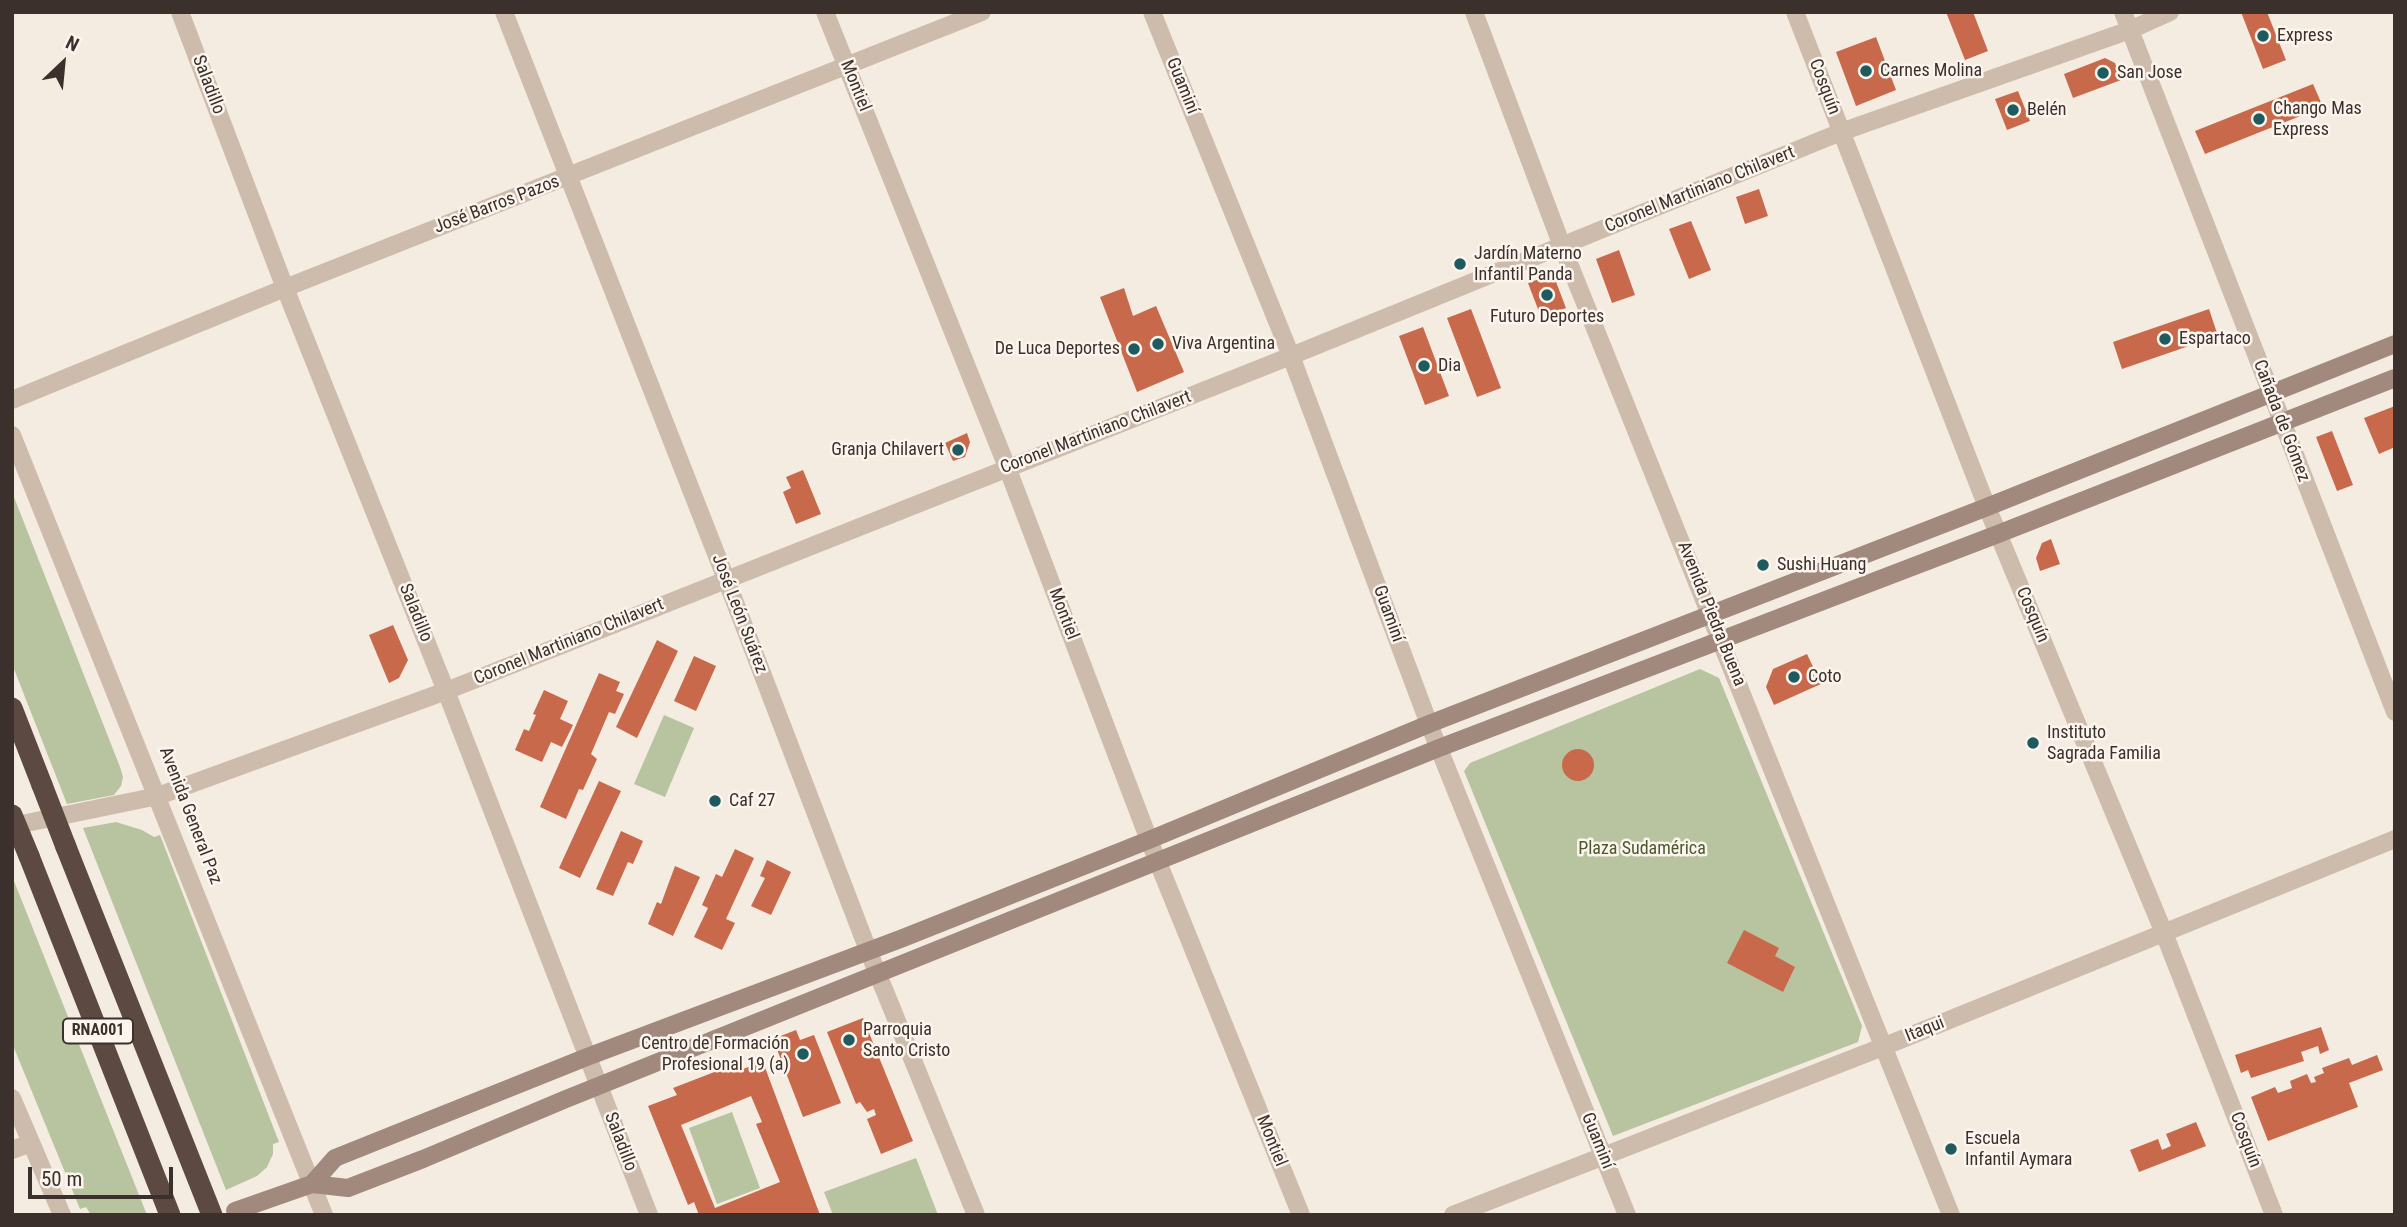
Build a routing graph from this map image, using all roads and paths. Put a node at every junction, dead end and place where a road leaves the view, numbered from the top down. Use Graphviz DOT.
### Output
graph roads {
  1 [pos="180,12"];
  2 [pos="504,12"];
  3 [pos="825,12"];
  4 [pos="982,12"];
  5 [pos="1153,12"];
  6 [pos="1474,12"];
  7 [pos="1795,12"];
  8 [pos="2123,12"];
  9 [pos="2170,12"];
  10 [pos="2130,30"];
  11 [pos="847,65"];
  12 [pos="1840,132"];
  13 [pos="568,176"];
  14 [pos="1562,246"];
  15 [pos="285,288"];
  16 [pos="2395,344"];
  17 [pos="1291,356"];
  18 [pos="2395,378"];
  19 [pos="2270,393"];
  20 [pos="12,400"];
  21 [pos="2281,423"];
  22 [pos="12,435"];
  23 [pos="1007,467"];
  24 [pos="1987,507"];
  25 [pos="1998,534"];
  26 [pos="726,579"];
  27 [pos="1711,614"];
  28 [pos="1721,639"];
  29 [pos="446,691"];
  30 [pos="12,708"];
  31 [pos="2395,712"];
  32 [pos="1429,724"];
  33 [pos="1439,748"];
  34 [pos="158,796"];
  35 [pos="12,815"];
  36 [pos="12,827"];
  37 [pos="2395,839"];
  38 [pos="1149,840"];
  39 [pos="1158,862"];
  40 [pos="2164,933"];
  41 [pos="868,950"];
  42 [pos="877,974"];
  43 [pos="1885,1046"];
  44 [pos="587,1057"];
  45 [pos="598,1086"];
  46 [pos="12,1098"];
  47 [pos="31,1143"];
  48 [pos="12,1150"];
  49 [pos="1603,1154"];
  50 [pos="312,1184"];
  51 [pos="169,1210"];
  52 [pos="235,1211"];
  53 [pos="62,1215"];
  54 [pos="212,1215"];
  55 [pos="324,1215"];
  56 [pos="649,1215"];
  57 [pos="976,1215"];
  58 [pos="1301,1215"];
  59 [pos="1453,1215"];
  60 [pos="1627,1215"];
  61 [pos="1951,1215"];
  62 [pos="2274,1215"];
  1 -- 15 [label="street, Saladillo"];
  2 -- 13 [label="street, José León Suárez"];
  3 -- 11 [label="street, Montiel"];
  4 -- 11 [label="street, José Barros Pazos"];
  5 -- 17 [label="street, Guaminí"];
  6 -- 14 [label="street, Avenida Piedra Buena"];
  7 -- 12 [label="street, Cosquín"];
  8 -- 10 [label="street, Cañada de Gómez"];
  9 -- 10 [label="street, Coronel Martiniano Chilavert"];
  10 -- 12 [label="street, Coronel Martiniano Chilavert"];
  10 -- 19 [label="street, Cañada de Gómez"];
  11 -- 13 [label="street, José Barros Pazos"];
  11 -- 23 [label="street, Montiel"];
  12 -- 14 [label="street, Coronel Martiniano Chilavert"];
  12 -- 24 [label="street, Cosquín"];
  13 -- 15 [label="street, José Barros Pazos"];
  13 -- 26 [label="street, José León Suárez"];
  14 -- 17 [label="street, Coronel Martiniano Chilavert"];
  14 -- 27 [label="street, Avenida Piedra Buena"];
  15 -- 20 [label="street, José Barros Pazos"];
  15 -- 29 [label="street, Saladillo"];
  16 -- 19 [label="main road"];
  17 -- 23 [label="street, Coronel Martiniano Chilavert"];
  17 -- 32 [label="street, Guaminí"];
  18 -- 21 [label="main road"];
  19 -- 21 [label="street, Cañada de Gómez"];
  19 -- 24 [label="main road"];
  21 -- 25 [label="main road"];
  21 -- 31 [label="street, Cañada de Gómez"];
  22 -- 34 [label="street, Avenida General Paz"];
  23 -- 26 [label="street, Coronel Martiniano Chilavert"];
  23 -- 38 [label="street, Montiel"];
  24 -- 25 [label="street, Cosquín"];
  24 -- 27 [label="main road"];
  25 -- 28 [label="main road"];
  25 -- 40 [label="street, Cosquín"];
  26 -- 29 [label="street, Coronel Martiniano Chilavert"];
  26 -- 41 [label="street, José León Suárez"];
  27 -- 28 [label="street, Avenida Piedra Buena"];
  27 -- 32 [label="main road"];
  28 -- 33 [label="main road"];
  28 -- 43 [label="street, Avenida Piedra Buena"];
  29 -- 34 [label="street, Coronel Martiniano Chilavert"];
  29 -- 44 [label="street, Saladillo"];
  30 -- 54 [label="highway, RNA001, bridge"];
  32 -- 33 [label="street, Guaminí"];
  32 -- 38 [label="main road"];
  33 -- 39 [label="main road"];
  33 -- 49 [label="street, Guaminí"];
  34 -- 36 [label="street, Coronel Martiniano Chilavert"];
  34 -- 50 [label="street, Avenida General Paz"];
  35 -- 51 [label="highway, RNA001, bridge"];
  37 -- 40 [label="street, Itaqui"];
  38 -- 39 [label="street, Montiel"];
  38 -- 41 [label="main road"];
  39 -- 42 [label="main road"];
  39 -- 58 [label="street, Montiel"];
  40 -- 43 [label="street, Itaqui"];
  40 -- 62 [label="street, Cosquín"];
  41 -- 42 [label="street, José León Suárez"];
  41 -- 44 [label="main road"];
  42 -- 45 [label="main road"];
  42 -- 57 [label="street, José León Suárez"];
  43 -- 49 [label="street, Itaqui"];
  43 -- 61 [label="street, Avenida Piedra Buena"];
  44 -- 45 [label="street, Saladillo"];
  44 -- 50 [label="main road"];
  45 -- 50 [label="main road"];
  45 -- 56 [label="street, Saladillo"];
  46 -- 47 [label="street"];
  47 -- 48 [label="street"];
  47 -- 53 [label="street"];
  49 -- 59 [label="street, Itaqui"];
  49 -- 60 [label="street, Guaminí"];
  50 -- 52 [label="main road"];
  50 -- 55 [label="street, Avenida General Paz"];
}
